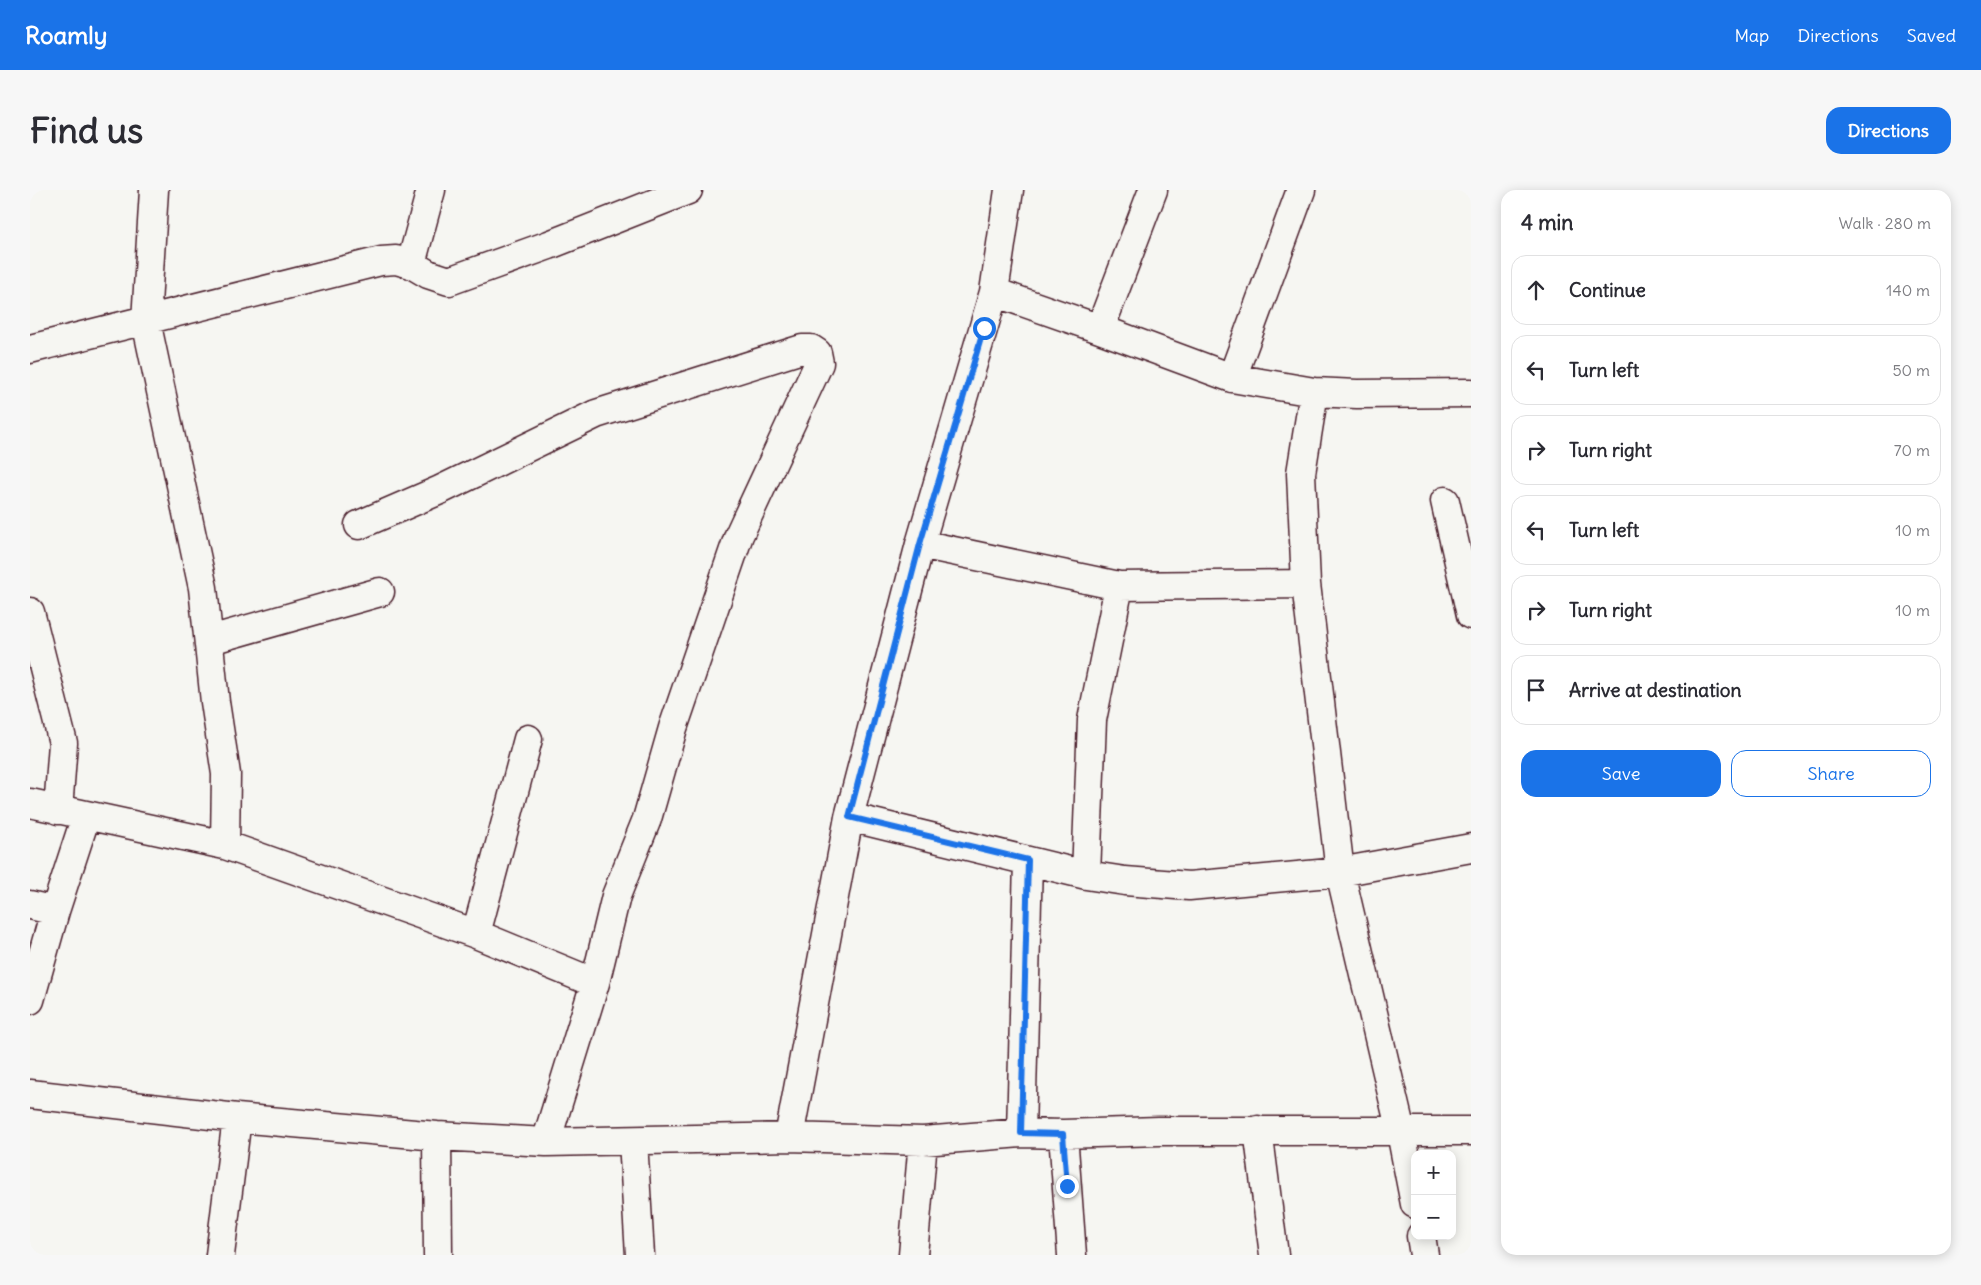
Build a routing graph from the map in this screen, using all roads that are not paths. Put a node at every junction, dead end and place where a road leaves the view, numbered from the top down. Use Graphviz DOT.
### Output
graph roads {
  1 [pos="154,190"];
  2 [pos="431,190"];
  3 [pos="688,190"];
  4 [pos="1009,190"];
  5 [pos="1152,190"];
  6 [pos="1301,190"];
  7 [pos="411,264"];
  8 [pos="994,292"];
  9 [pos="146,321"];
  10 [pos="1100,329"];
  11 [pos="30,349"];
  12 [pos="1232,378"];
  13 [pos="1314,392"];
  14 [pos="1471,392"];
  15 [pos="1445,501"];
  16 [pos="359,525"];
  17 [pos="920,544"];
  18 [pos="1306,584"];
  19 [pos="1118,586"];
  20 [pos="380,592"];
  21 [pos="30,612"];
  22 [pos="1471,615"];
  23 [pos="210,640"];
  24 [pos="528,739"];
  25 [pos="30,803"];
  26 [pos="58,810"];
  27 [pos="86,816"];
  28 [pos="849,817"];
  29 [pos="225,845"];
  30 [pos="1471,848"];
  31 [pos="1028,860"];
  32 [pos="1340,872"];
  33 [pos="1086,875"];
  34 [pos="42,908"];
  35 [pos="476,934"];
  36 [pos="595,983"];
  37 [pos="30,1000"];
  38 [pos="30,1094"];
  39 [pos="237,1118"];
  40 [pos="1258,1130"];
  41 [pos="1471,1131"];
  42 [pos="1401,1132"];
  43 [pos="1021,1133"];
  44 [pos="1063,1134"];
  45 [pos="438,1136"];
  46 [pos="789,1137"];
  47 [pos="922,1140"];
  48 [pos="633,1141"];
  49 [pos="546,1142"];
  50 [pos="1413,1195"];
  51 [pos="1422,1240"];
  52 [pos="220,1255"];
  53 [pos="438,1255"];
  54 [pos="640,1255"];
  55 [pos="913,1255"];
  56 [pos="1072,1255"];
  57 [pos="1274,1255"];
  58 [pos="1424,1255"];
  1 -- 9 [label="street"];
  2 -- 7 [label="street"];
  3 -- 7 [label="street"];
  4 -- 8 [label="street"];
  5 -- 10 [label="street"];
  6 -- 12 [label="street"];
  7 -- 9 [label="street"];
  8 -- 10 [label="street"];
  8 -- 17 [label="street"];
  9 -- 11 [label="street"];
  9 -- 23 [label="street"];
  10 -- 12 [label="street"];
  12 -- 13 [label="street"];
  13 -- 14 [label="street"];
  13 -- 18 [label="street"];
  15 -- 22 [label="street"];
  16 -- 36 [label="street"];
  17 -- 19 [label="street"];
  17 -- 28 [label="street"];
  18 -- 19 [label="street"];
  18 -- 32 [label="street"];
  19 -- 33 [label="street"];
  20 -- 23 [label="street"];
  21 -- 26 [label="street"];
  23 -- 29 [label="street"];
  24 -- 35 [label="street"];
  25 -- 26 [label="street"];
  26 -- 27 [label="street"];
  27 -- 29 [label="street"];
  27 -- 34 [label="street"];
  28 -- 31 [label="street"];
  28 -- 46 [label="street"];
  29 -- 35 [label="street"];
  30 -- 32 [label="street"];
  31 -- 33 [label="street"];
  31 -- 43 [label="street"];
  32 -- 33 [label="street"];
  32 -- 42 [label="street"];
  34 -- 37 [label="street"];
  35 -- 36 [label="street"];
  36 -- 49 [label="street"];
  38 -- 39 [label="street"];
  39 -- 45 [label="street"];
  39 -- 52 [label="street"];
  40 -- 42 [label="street"];
  40 -- 44 [label="street"];
  40 -- 57 [label="street"];
  41 -- 42 [label="street"];
  42 -- 50 [label="street"];
  43 -- 44 [label="street"];
  43 -- 47 [label="street"];
  44 -- 56 [label="street"];
  45 -- 49 [label="street"];
  45 -- 53 [label="street"];
  46 -- 47 [label="street"];
  46 -- 48 [label="street"];
  47 -- 55 [label="street"];
  48 -- 49 [label="street"];
  48 -- 54 [label="street"];
  51 -- 58 [label="street"];
}
